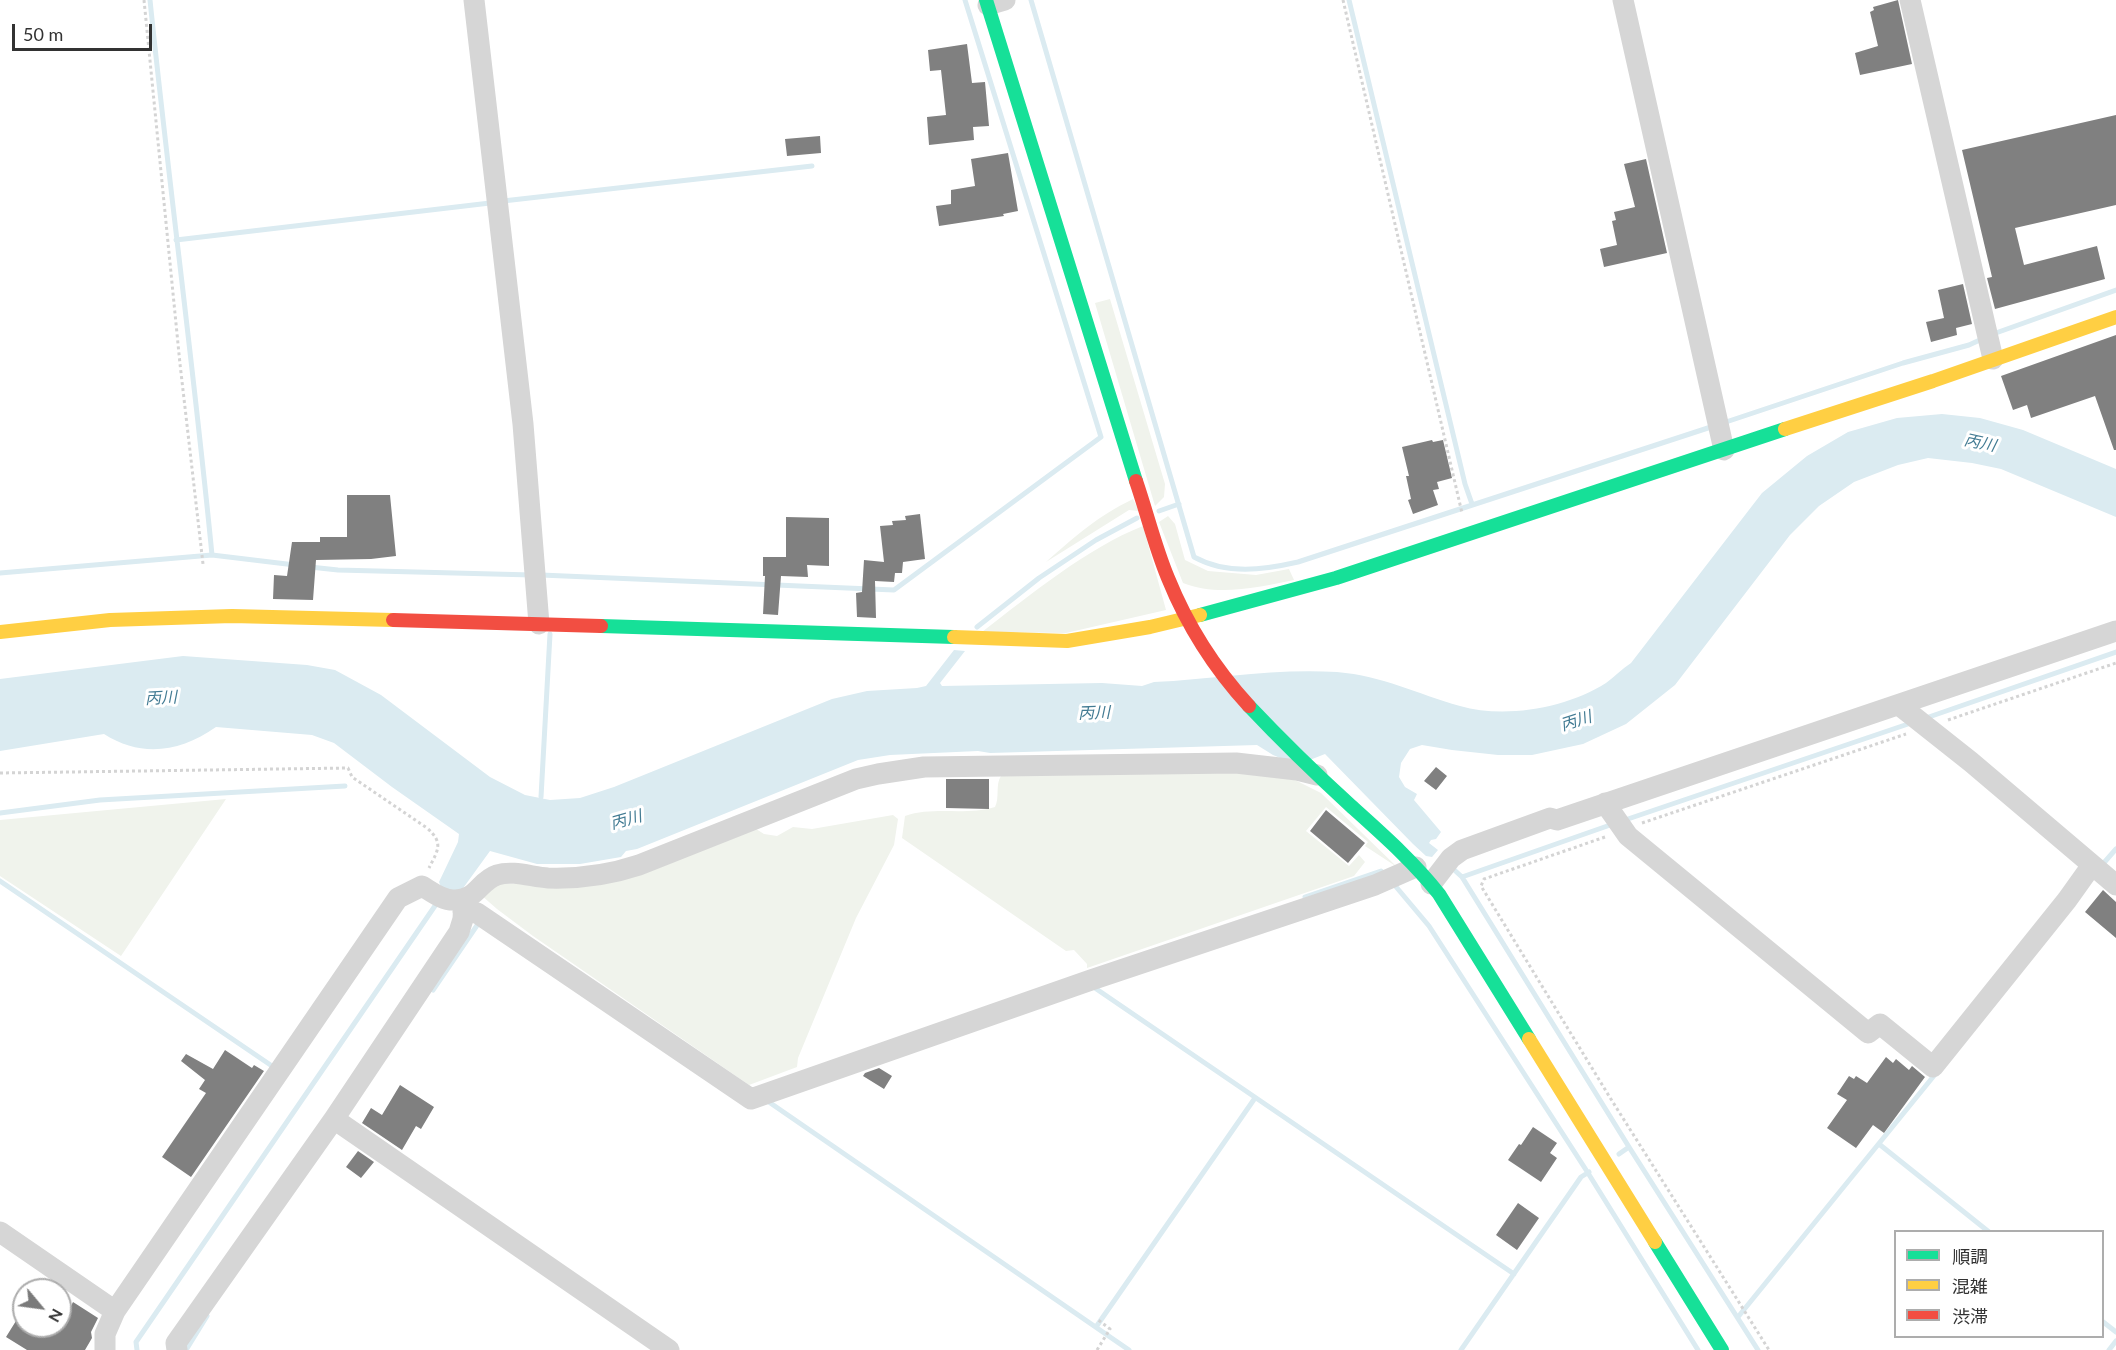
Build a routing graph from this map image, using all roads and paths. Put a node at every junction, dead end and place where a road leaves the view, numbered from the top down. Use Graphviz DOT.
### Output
graph roads {
  1 [pos="144,0"];
  2 [pos="474,0"];
  3 [pos="1343,0"];
  4 [pos="1623,0"];
  5 [pos="1910,0"];
  6 [pos="993,2"];
  7 [pos="2116,317"];
  8 [pos="1990,344"];
  9 [pos="1720,434"];
  10 [pos="1462,513"];
  11 [pos="203,564"];
  12 [pos="1189,623"];
  13 [pos="546,625"];
  14 [pos="2116,631"];
  15 [pos="0,632"];
  16 [pos="2116,663"];
  17 [pos="1922,720"];
  18 [pos="1312,770"];
  19 [pos="0,773"];
  20 [pos="1620,821"];
  21 [pos="1416,867"];
  22 [pos="1441,870"];
  23 [pos="2101,873"];
  24 [pos="459,902"];
  25 [pos="339,1122"];
  26 [pos="0,1232"];
  27 [pos="115,1311"];
  28 [pos="1097,1319"];
  29 [pos="105,1350"];
  30 [pos="177,1350"];
  31 [pos="669,1350"];
  32 [pos="1096,1350"];
  33 [pos="1722,1350"];
  34 [pos="1769,1350"];
  1 -- 11 [label="path"];
  2 -- 13 [label="street"];
  3 -- 10 [label="path"];
  4 -- 9 [label="street"];
  5 -- 8 [label="street"];
  6 -- 12 [label="street"];
  7 -- 8 [label="street"];
  8 -- 9 [label="street"];
  9 -- 12 [label="street"];
  12 -- 13 [label="street"];
  12 -- 18 [label="street"];
  13 -- 15 [label="street"];
  14 -- 17 [label="street"];
  16 -- 17 [label="path"];
  17 -- 20 [label="street"];
  17 -- 20 [label="path"];
  17 -- 23 [label="street"];
  18 -- 21 [label="street"];
  18 -- 24 [label="street"];
  19 -- 24 [label="path"];
  20 -- 22 [label="street"];
  20 -- 23 [label="street"];
  20 -- 34 [label="path"];
  21 -- 22 [label="street"];
  21 -- 24 [label="street"];
  22 -- 33 [label="street"];
  24 -- 25 [label="street"];
  24 -- 27 [label="street"];
  25 -- 30 [label="street"];
  25 -- 31 [label="street"];
  26 -- 27 [label="street"];
  27 -- 29 [label="street"];
  28 -- 32 [label="path"];
}
